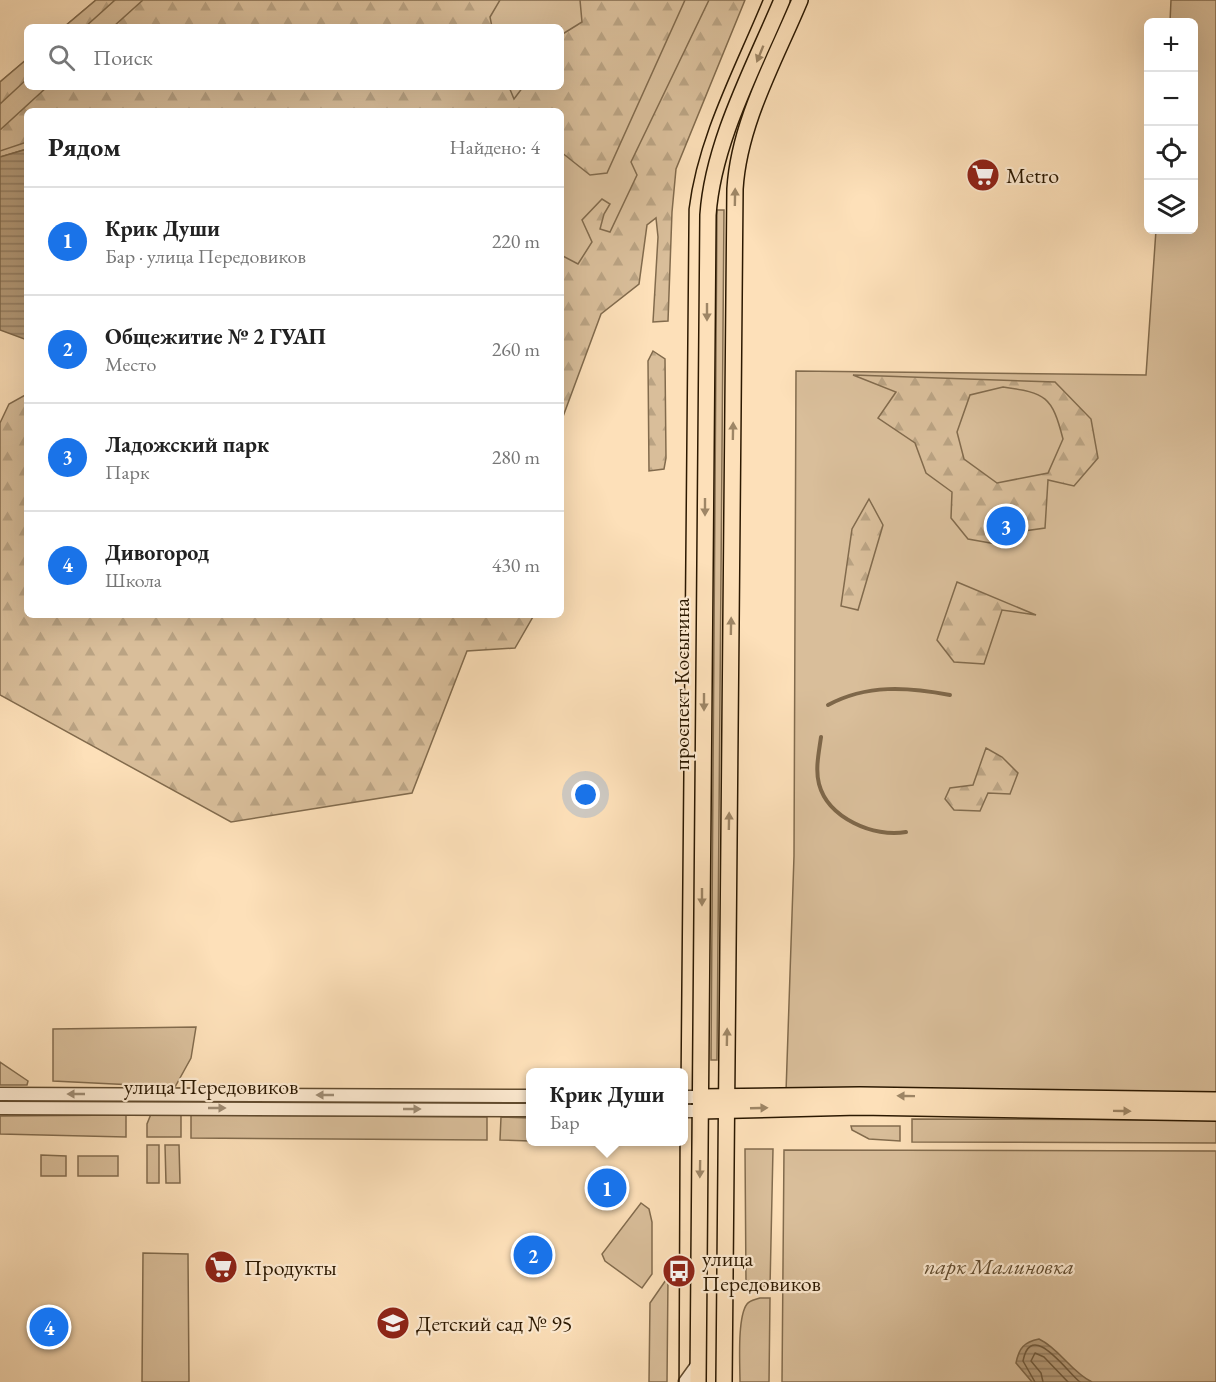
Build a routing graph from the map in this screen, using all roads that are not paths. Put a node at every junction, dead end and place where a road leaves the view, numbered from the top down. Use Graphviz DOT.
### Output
graph roads {
  1 [pos="782,0"];
  2 [pos="800,0"];
  3 [pos="0,1094"];
  4 [pos="526,1096"];
  5 [pos="688,1099"];
  6 [pos="1216,1100"];
  7 [pos="727,1103"];
  8 [pos="700,1104"];
  9 [pos="0,1108"];
  10 [pos="688,1109"];
  11 [pos="526,1110"];
  12 [pos="1216,1113"];
  13 [pos="698,1364"];
  14 [pos="685,1382"];
  15 [pos="698,1382"];
  16 [pos="724,1382"];
  1 -- 8 [label="main road, проспект Косыгина, one-way"];
  7 -- 2 [label="main road, one-way"];
  4 -- 3 [label="street, улица Передовиков, one-way"];
  5 -- 8 [label="street"];
  6 -- 7 [label="main road, one-way"];
  7 -- 8 [label="main road"];
  7 -- 12 [label="main road, one-way"];
  7 -- 16 [label="main road"];
  8 -- 10 [label="street"];
  8 -- 13 [label="main road, проспект Косыгина, one-way"];
  9 -- 11 [label="street, улица Передовиков, one-way"];
  13 -- 14 [label="street"];
  13 -- 15 [label="main road, проспект Косыгина"];
}
